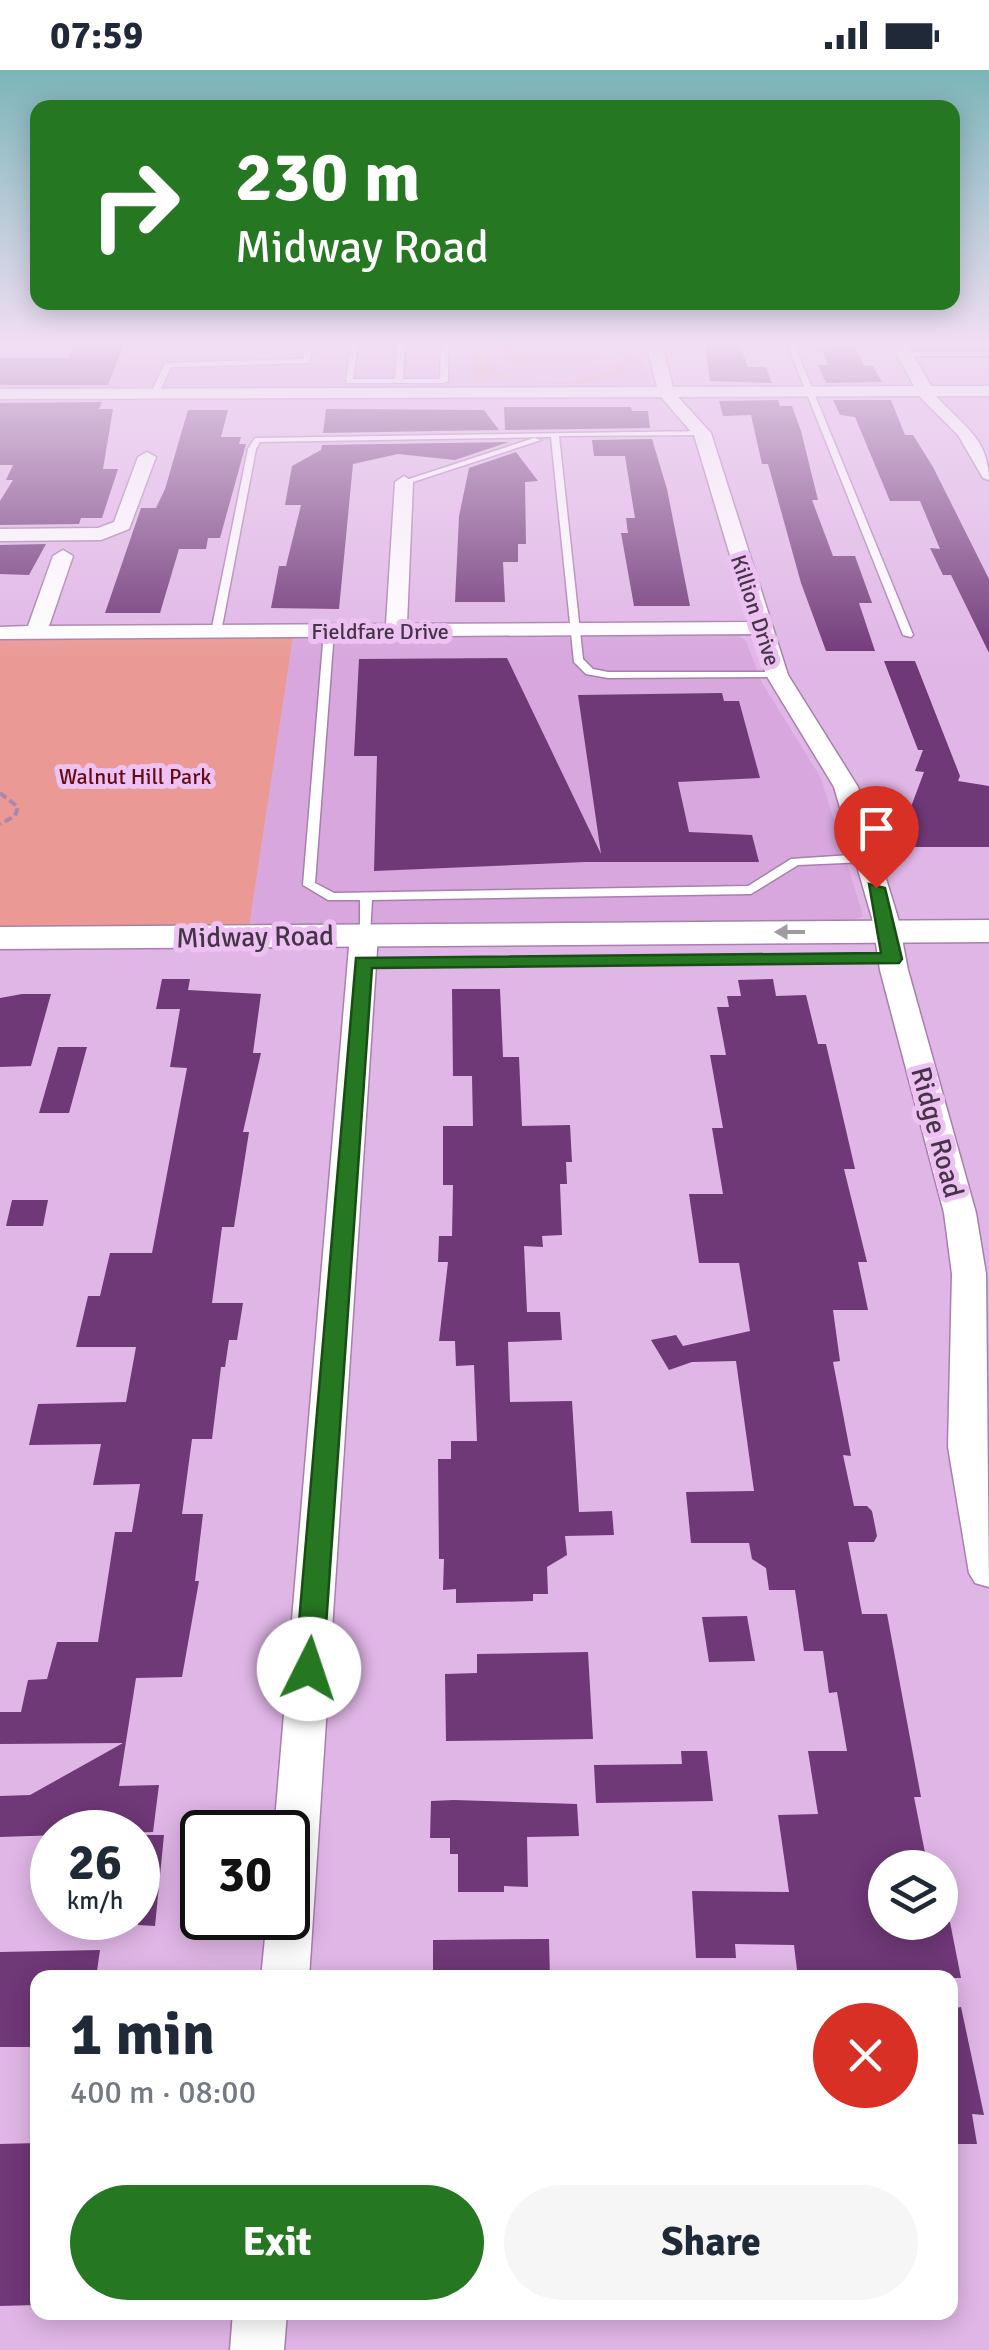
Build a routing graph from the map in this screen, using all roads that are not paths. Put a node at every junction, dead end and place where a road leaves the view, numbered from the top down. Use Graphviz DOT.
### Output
graph roads {
  1 [pos="252,450"];
  2 [pos="503,450"];
  3 [pos="557,450"];
  4 [pos="707,450"];
  5 [pos="834,450"];
  6 [pos="976,450"];
  7 [pos="147,457"];
  8 [pos="989,474"];
  9 [pos="404,482"];
  10 [pos="0,534"];
  11 [pos="63,556"];
  12 [pos="760,628"];
  13 [pos="576,629"];
  14 [pos="396,630"];
  15 [pos="329,631"];
  16 [pos="216,632"];
  17 [pos="0,633"];
  18 [pos="36,633"];
  19 [pos="908,635"];
  20 [pos="777,675"];
  21 [pos="866,858"];
  22 [pos="366,896"];
  23 [pos="989,932"];
  24 [pos="0,938"];
  25 [pos="890,945"];
  26 [pos="363,949"];
  27 [pos="989,959"];
  28 [pos="0,965"];
  29 [pos="987,1560"];
  30 [pos="287,1970"];
  31 [pos="259,2320"];
  32 [pos="257,2350"];
  1 -- 16 [label="lane"];
  2 -- 9 [label="lane"];
  3 -- 13 [label="lane"];
  4 -- 12 [label="street, Killion Drive"];
  5 -- 19 [label="lane"];
  6 -- 8 [label="street"];
  7 -- 10 [label="street"];
  9 -- 14 [label="street"];
  11 -- 18 [label="street"];
  12 -- 13 [label="street, Fieldfare Drive"];
  12 -- 20 [label="street, Killion Drive"];
  13 -- 14 [label="street, Fieldfare Drive"];
  13 -- 20 [label="lane"];
  14 -- 15 [label="street, Fieldfare Drive"];
  15 -- 16 [label="street, Fieldfare Drive"];
  15 -- 22 [label="lane"];
  16 -- 18 [label="street, Fieldfare Drive"];
  17 -- 18 [label="street, Fieldfare Drive"];
  20 -- 21 [label="street, Killion Drive"];
  21 -- 22 [label="lane"];
  21 -- 25 [label="street, Killion Drive"];
  22 -- 26 [label="lane"];
  23 -- 25 [label="main road, Midway Road"];
  24 -- 26 [label="main road, Midway Road"];
  25 -- 26 [label="main road, Midway Road"];
  25 -- 27 [label="main road, Midway Road"];
  25 -- 29 [label="street, Ridge Road"];
  26 -- 28 [label="main road, Midway Road"];
  26 -- 30 [label="street"];
  31 -- 32 [label="street"];
}
